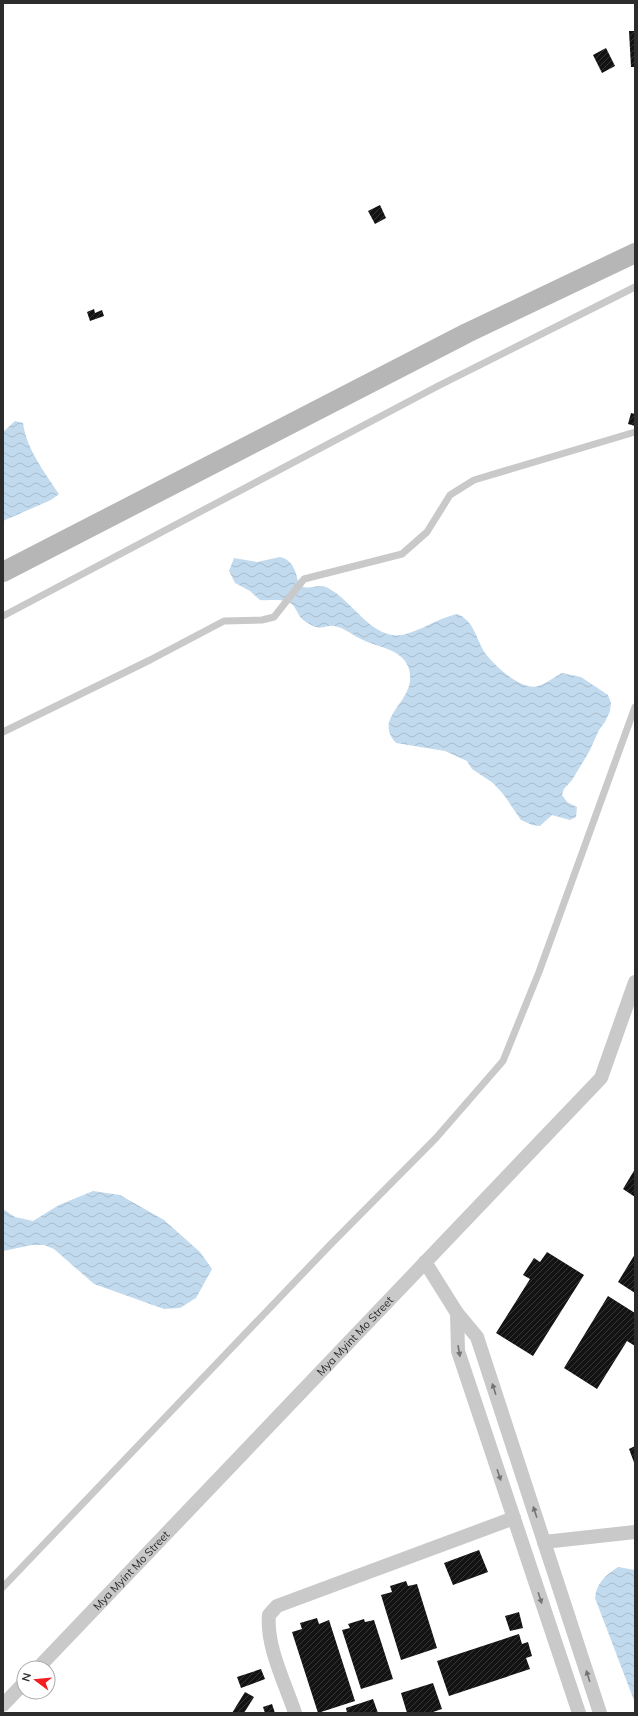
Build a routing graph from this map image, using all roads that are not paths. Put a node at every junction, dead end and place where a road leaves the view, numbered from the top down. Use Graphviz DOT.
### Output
graph roads {
  1 [pos="635,253"];
  2 [pos="635,287"];
  3 [pos="635,432"];
  4 [pos="3,572"];
  5 [pos="3,616"];
  6 [pos="635,707"];
  7 [pos="3,732"];
  8 [pos="635,982"];
  9 [pos="426,1262"];
  10 [pos="457,1313"];
  11 [pos="514,1518"];
  12 [pos="635,1532"];
  13 [pos="544,1542"];
  14 [pos="3,1587"];
  15 [pos="46,1660"];
  16 [pos="16,1691"];
  17 [pos="3,1705"];
  18 [pos="295,1713"];
  19 [pos="579,1713"];
  20 [pos="600,1713"];
  1 -- 4 [label="main road"];
  2 -- 5 [label="lane"];
  3 -- 7 [label="lane"];
  6 -- 14 [label="lane"];
  8 -- 9 [label="street, Mya Myint Mo Street"];
  9 -- 10 [label="street"];
  9 -- 15 [label="street, Mya Myint Mo Street"];
  10 -- 11 [label="street, one-way"];
  13 -- 10 [label="street, one-way"];
  11 -- 18 [label="street"];
  11 -- 19 [label="street, one-way"];
  12 -- 13 [label="street"];
  20 -- 13 [label="street, one-way"];
  16 -- 17 [label="street"];
}
